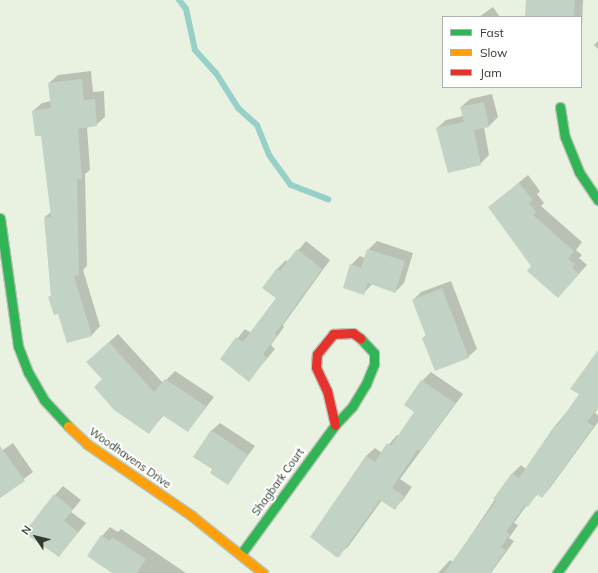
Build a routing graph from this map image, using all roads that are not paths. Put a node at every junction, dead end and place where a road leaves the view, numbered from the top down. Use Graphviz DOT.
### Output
graph roads {
  1 [pos="560,107"];
  2 [pos="598,200"];
  3 [pos="0,218"];
  4 [pos="335,425"];
  5 [pos="598,515"];
  6 [pos="241,554"];
  7 [pos="263,573"];
  8 [pos="557,573"];
  1 -- 2 [label="street"];
  3 -- 6 [label="street, Woodhavens Drive"];
  4 -- 4 [label="street, Shagbark Court"];
  4 -- 6 [label="street, Shagbark Court"];
  5 -- 8 [label="street"];
  6 -- 7 [label="street, Woodhavens Drive"];
}
